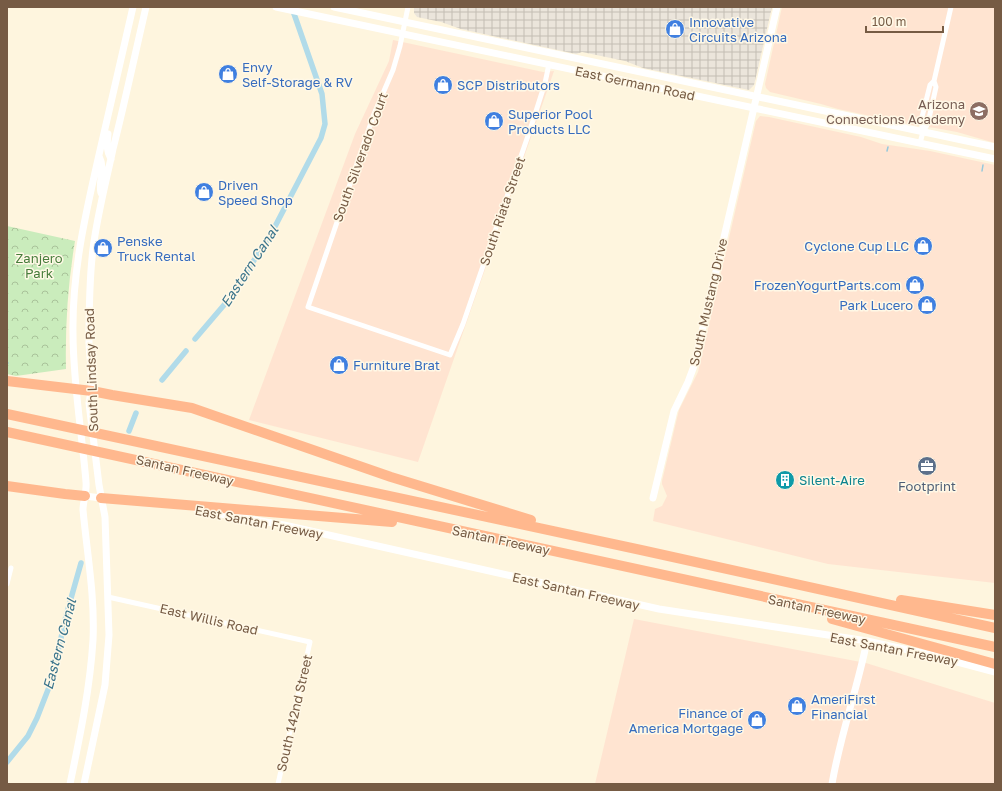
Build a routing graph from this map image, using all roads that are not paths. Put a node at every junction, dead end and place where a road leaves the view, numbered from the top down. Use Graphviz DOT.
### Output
graph roads {
  1 [pos="133,7"];
  2 [pos="146,7"];
  3 [pos="276,7"];
  4 [pos="334,7"];
  5 [pos="408,7"];
  6 [pos="777,7"];
  7 [pos="951,7"];
  8 [pos="405,22"];
  9 [pos="403,34"];
  10 [pos="549,64"];
  11 [pos="756,103"];
  12 [pos="109,110"];
  13 [pos="922,132"];
  14 [pos="920,143"];
  15 [pos="995,147"];
  16 [pos="99,156"];
  17 [pos="111,159"];
  18 [pos="995,159"];
  19 [pos="102,199"];
  20 [pos="450,355"];
  21 [pos="7,381"];
  22 [pos="76,389"];
  23 [pos="92,391"];
  24 [pos="7,414"];
  25 [pos="7,432"];
  26 [pos="7,486"];
  27 [pos="85,496"];
  28 [pos="101,498"];
  29 [pos="653,498"];
  30 [pos="158,503"];
  31 [pos="428,524"];
  32 [pos="641,550"];
  33 [pos="11,568"];
  34 [pos="8,574"];
  35 [pos="787,582"];
  36 [pos="7,584"];
  37 [pos="108,597"];
  38 [pos="795,604"];
  39 [pos="995,615"];
  40 [pos="995,628"];
  41 [pos="867,641"];
  42 [pos="310,642"];
  43 [pos="995,648"];
  44 [pos="995,664"];
  45 [pos="995,672"];
  46 [pos="70,784"];
  47 [pos="84,784"];
  48 [pos="278,784"];
  49 [pos="832,784"];
  1 -- 12 [label="main road, South Lindsay Road"];
  2 -- 17 [label="main road, South Lindsay Road"];
  3 -- 9 [label="main road, East Germann Road"];
  4 -- 8 [label="main road, East Germann Road"];
  5 -- 8 [label="street, South Silverado Court"];
  6 -- 11 [label="main road, South Mustang Drive"];
  7 -- 13 [label="street"];
  8 -- 9 [label="street, South Silverado Court"];
  8 -- 11 [label="main road, East Germann Road"];
  9 -- 10 [label="main road, East Germann Road"];
  9 -- 20 [label="street, South Silverado Court"];
  10 -- 11 [label="main road, East Germann Road"];
  10 -- 20 [label="street, South Riata Street"];
  11 -- 13 [label="main road, East Germann Road"];
  11 -- 14 [label="main road, East Germann Road"];
  11 -- 29 [label="main road, South Mustang Drive"];
  12 -- 16 [label="main road, South Lindsay Road"];
  12 -- 17 [label="main road"];
  13 -- 14 [label="street"];
  13 -- 15 [label="main road, East Germann Road"];
  14 -- 18 [label="main road, East Germann Road"];
  16 -- 19 [label="main road"];
  16 -- 22 [label="main road, South Lindsay Road"];
  17 -- 19 [label="main road, South Lindsay Road"];
  19 -- 23 [label="main road, South Lindsay Road"];
  21 -- 22 [label="highway"];
  22 -- 23 [label="highway"];
  22 -- 27 [label="main road, South Lindsay Road"];
  23 -- 28 [label="main road, South Lindsay Road"];
  23 -- 32 [label="highway"];
  24 -- 32 [label="highway, Santan Freeway"];
  25 -- 31 [label="highway, Santan Freeway"];
  26 -- 27 [label="highway"];
  27 -- 28 [label="main road"];
  27 -- 46 [label="main road, South Lindsay Road"];
  28 -- 30 [label="highway"];
  28 -- 37 [label="main road, South Lindsay Road"];
  30 -- 31 [label="highway"];
  30 -- 41 [label="main road, East Santan Freeway"];
  31 -- 38 [label="highway, Santan Freeway"];
  32 -- 35 [label="highway, Santan Freeway"];
  33 -- 34 [label="street"];
  34 -- 36 [label="street"];
  35 -- 39 [label="highway"];
  35 -- 40 [label="highway, Santan Freeway"];
  37 -- 42 [label="street, East Willis Road"];
  37 -- 47 [label="main road, South Lindsay Road"];
  38 -- 43 [label="highway, Santan Freeway"];
  38 -- 44 [label="highway"];
  41 -- 45 [label="main road, East Santan Freeway"];
  41 -- 49 [label="main road"];
  42 -- 48 [label="street, South 142nd Street"];
}
